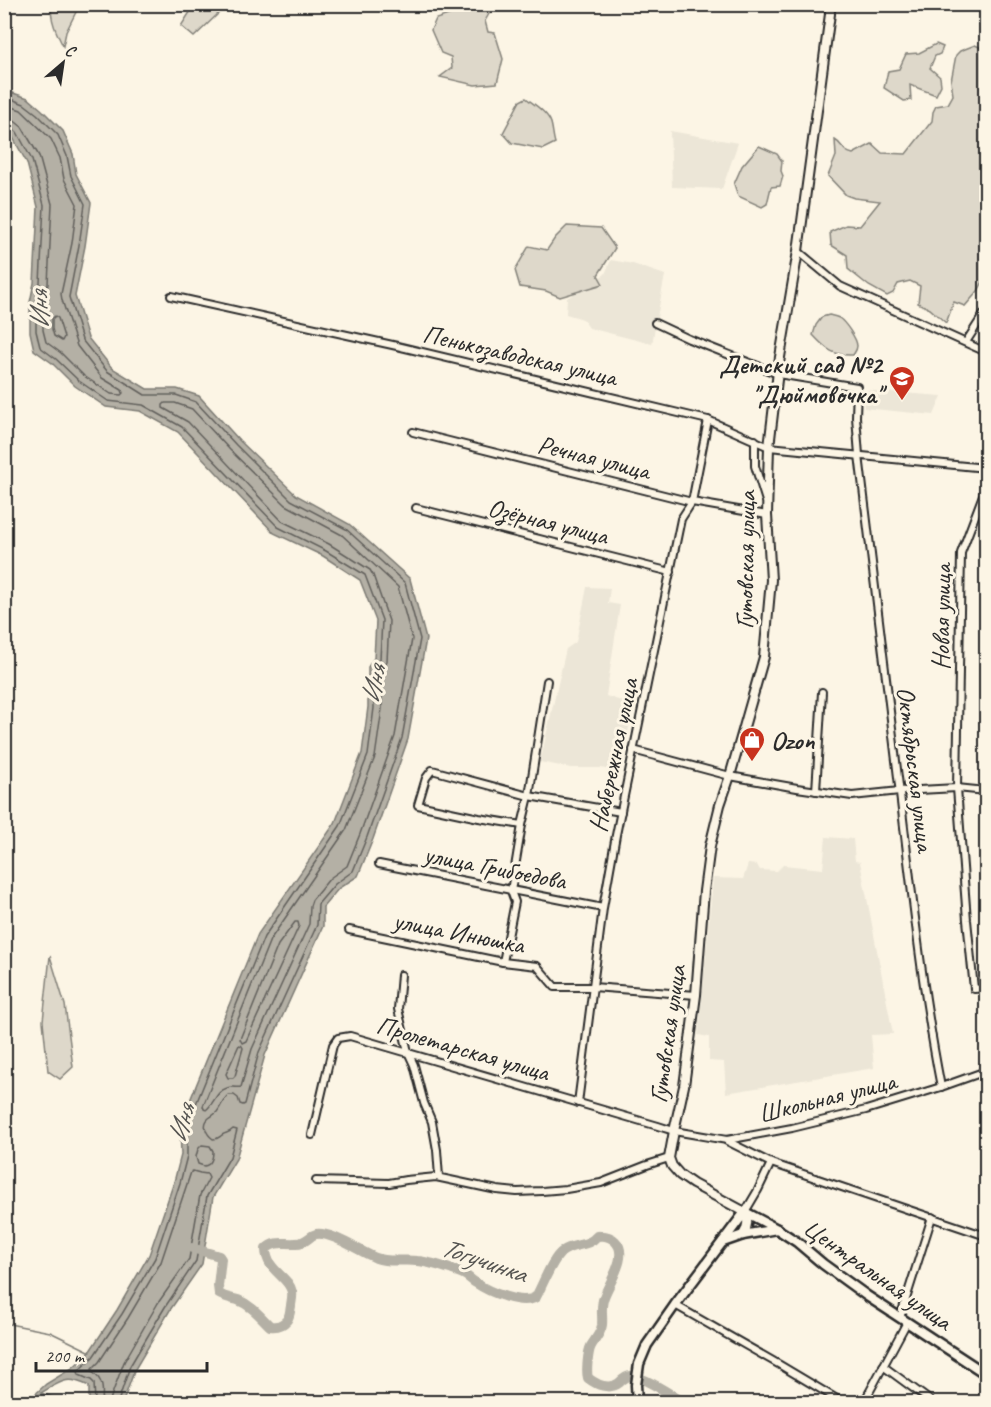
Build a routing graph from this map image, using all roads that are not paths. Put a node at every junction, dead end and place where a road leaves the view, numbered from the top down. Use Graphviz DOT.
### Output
graph roads {
  1 [pos="830,4"];
  2 [pos="798,251"];
  3 [pos="171,296"];
  4 [pos="987,310"];
  5 [pos="655,323"];
  6 [pos="966,342"];
  7 [pos="987,352"];
  8 [pos="778,374"];
  9 [pos="708,420"];
  10 [pos="413,432"];
  11 [pos="755,440"];
  12 [pos="769,447"];
  13 [pos="858,455"];
  14 [pos="987,468"];
  15 [pos="987,487"];
  16 [pos="692,502"];
  17 [pos="767,505"];
  18 [pos="416,508"];
  19 [pos="767,515"];
  20 [pos="671,572"];
  21 [pos="547,681"];
  22 [pos="822,693"];
  23 [pos="633,750"];
  24 [pos="730,776"];
  25 [pos="957,788"];
  26 [pos="816,791"];
  27 [pos="900,791"];
  28 [pos="987,791"];
  29 [pos="529,796"];
  30 [pos="621,812"];
  31 [pos="522,825"];
  32 [pos="379,864"];
  33 [pos="511,891"];
  34 [pos="603,908"];
  35 [pos="349,930"];
  36 [pos="503,962"];
  37 [pos="401,975"];
  38 [pos="593,987"];
  39 [pos="987,988"];
  40 [pos="696,995"];
  41 [pos="408,1052"];
  42 [pos="987,1071"];
  43 [pos="941,1087"];
  44 [pos="578,1102"];
  45 [pos="674,1131"];
  46 [pos="312,1135"];
  47 [pos="726,1140"];
  48 [pos="669,1158"];
  49 [pos="771,1163"];
  50 [pos="439,1177"];
  51 [pos="316,1181"];
  52 [pos="745,1212"];
  53 [pos="932,1217"];
  54 [pos="777,1229"];
  55 [pos="743,1235"];
  56 [pos="987,1236"];
  57 [pos="722,1242"];
  58 [pos="675,1305"];
  59 [pos="903,1320"];
  60 [pos="883,1366"];
  61 [pos="987,1374"];
  62 [pos="636,1402"];
  63 [pos="842,1402"];
  64 [pos="864,1402"];
  65 [pos="932,1402"];
  1 -- 2 [label="street, Гутовская улица"];
  2 -- 6 [label="street"];
  2 -- 8 [label="street, Гутовская улица"];
  3 -- 9 [label="street, Пенькозаводская улица"];
  4 -- 6 [label="street"];
  5 -- 8 [label="street"];
  6 -- 7 [label="street"];
  8 -- 12 [label="street, Гутовская улица"];
  8 -- 13 [label="street"];
  9 -- 11 [label="street, Пенькозаводская улица"];
  9 -- 16 [label="street, Набережная улица"];
  10 -- 16 [label="street, Речная улица"];
  11 -- 12 [label="street, Пенькозаводская улица"];
  11 -- 17 [label="street"];
  12 -- 13 [label="street, Пенькозаводская улица"];
  12 -- 17 [label="street, Гутовская улица"];
  13 -- 14 [label="street, Пенькозаводская улица"];
  13 -- 27 [label="street, Октябрьская улица"];
  15 -- 25 [label="street, Новая улица"];
  16 -- 19 [label="street, Речная улица"];
  16 -- 20 [label="street, Набережная улица"];
  17 -- 19 [label="street, Гутовская улица"];
  18 -- 20 [label="street, Озёрная улица"];
  19 -- 24 [label="street, Гутовская улица"];
  20 -- 23 [label="street, Набережная улица"];
  21 -- 29 [label="street"];
  22 -- 26 [label="street"];
  23 -- 24 [label="street"];
  23 -- 30 [label="street, Набережная улица"];
  24 -- 26 [label="street"];
  24 -- 40 [label="street, Гутовская улица"];
  25 -- 27 [label="street"];
  25 -- 28 [label="street"];
  25 -- 39 [label="street, Новая улица"];
  26 -- 27 [label="street"];
  27 -- 43 [label="street, Октябрьская улица"];
  29 -- 30 [label="street"];
  29 -- 31 [label="street"];
  29 -- 31 [label="street"];
  30 -- 34 [label="street, Набережная улица"];
  31 -- 33 [label="street"];
  32 -- 33 [label="street, улица Грибоедова"];
  33 -- 34 [label="street, улица Грибоедова"];
  33 -- 36 [label="street"];
  34 -- 38 [label="street, Набережная улица"];
  35 -- 36 [label="street, улица Инюшка"];
  36 -- 38 [label="street, улица Инюшка"];
  37 -- 41 [label="street, улица Инюшка"];
  38 -- 40 [label="street, улица Инюшка"];
  38 -- 44 [label="street, Набережная улица"];
  40 -- 45 [label="street, Гутовская улица"];
  41 -- 44 [label="street, Пролетарская улица"];
  41 -- 46 [label="street, Пролетарская улица"];
  41 -- 50 [label="street, улица Инюшка"];
  42 -- 43 [label="street, Школьная улица"];
  43 -- 47 [label="street, Школьная улица"];
  44 -- 45 [label="street, Пролетарская улица"];
  45 -- 47 [label="street, Школьная улица"];
  45 -- 48 [label="street, Гутовская улица"];
  47 -- 49 [label="street"];
  48 -- 50 [label="street"];
  48 -- 52 [label="street"];
  49 -- 52 [label="street"];
  49 -- 53 [label="street"];
  50 -- 51 [label="street"];
  52 -- 54 [label="main road, Центральная улица"];
  52 -- 55 [label="main road"];
  52 -- 57 [label="main road"];
  53 -- 56 [label="street"];
  53 -- 59 [label="street"];
  54 -- 55 [label="main road"];
  54 -- 59 [label="main road, Центральная улица"];
  55 -- 57 [label="main road"];
  57 -- 58 [label="main road"];
  58 -- 62 [label="main road"];
  58 -- 63 [label="street"];
  59 -- 60 [label="street"];
  59 -- 61 [label="main road, Центральная улица"];
  60 -- 64 [label="street"];
  60 -- 65 [label="street"];
}
